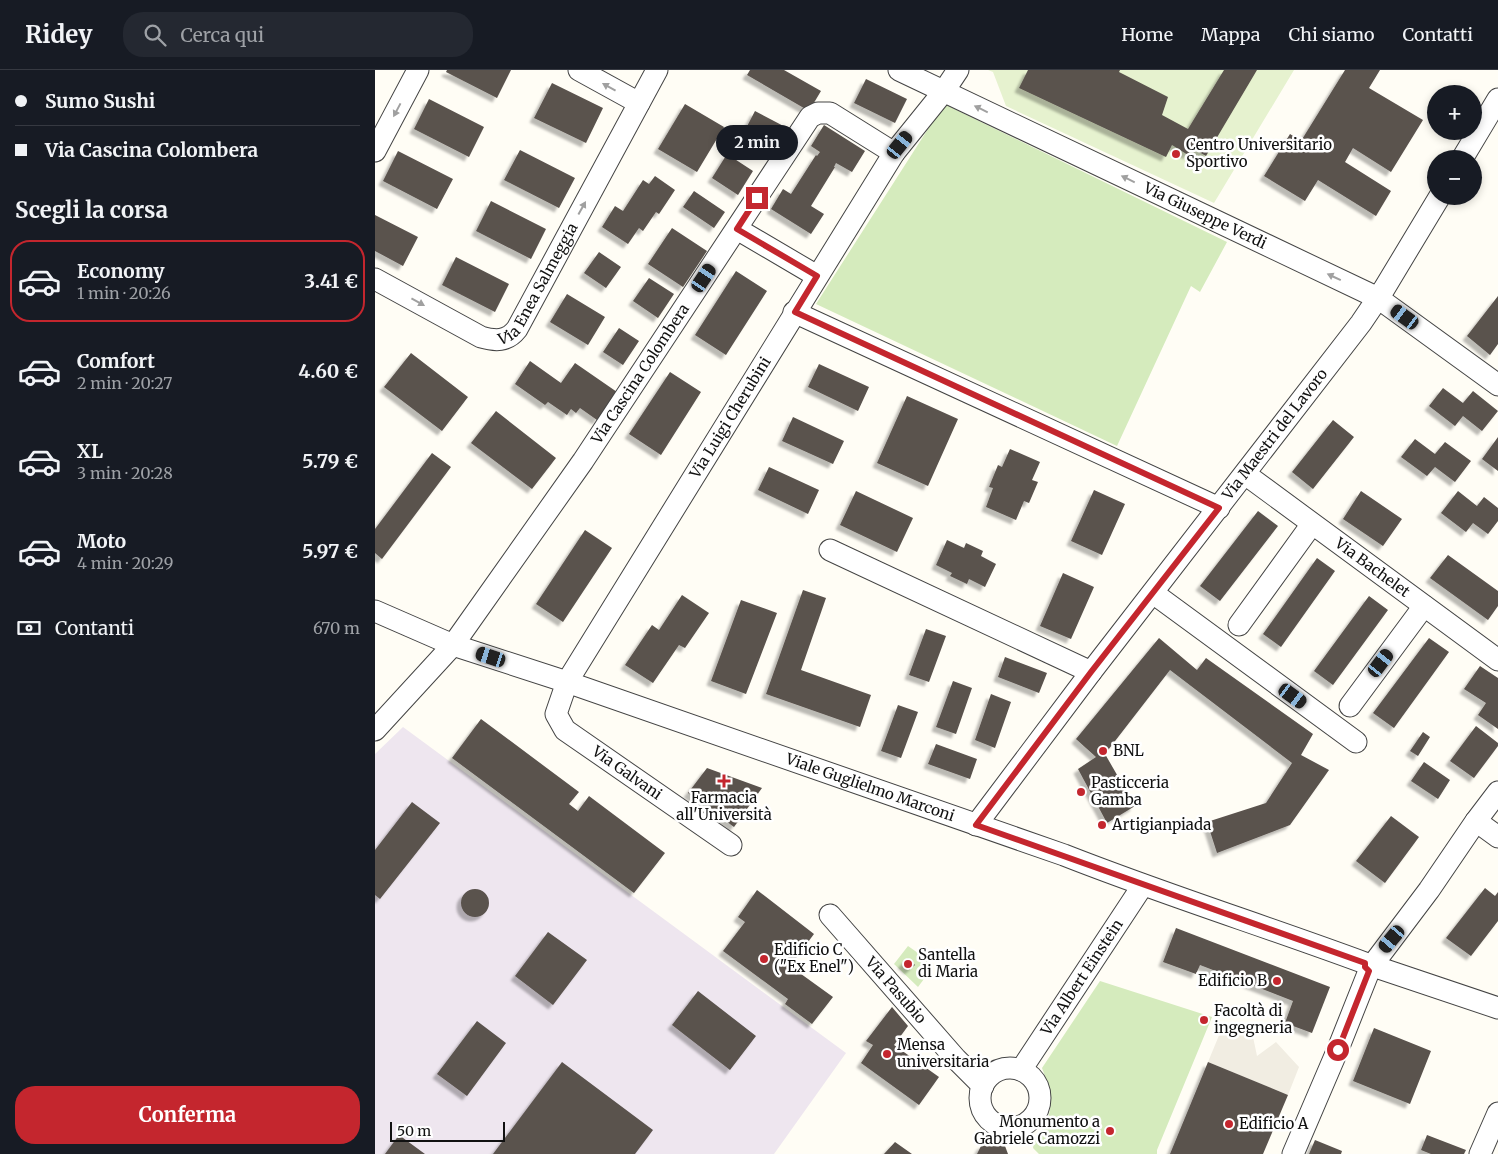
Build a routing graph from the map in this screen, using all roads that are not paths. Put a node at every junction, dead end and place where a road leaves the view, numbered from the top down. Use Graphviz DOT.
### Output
graph roads {
  1 [pos="418,70"];
  2 [pos="579,70"];
  3 [pos="657,70"];
  4 [pos="899,70"];
  5 [pos="958,70"];
  6 [pos="944,91"];
  7 [pos="1498,99"];
  8 [pos="639,103"];
  9 [pos="1467,150"];
  10 [pos="375,151"];
  11 [pos="894,153"];
  12 [pos="1435,205"];
  13 [pos="737,229"];
  14 [pos="817,276"];
  15 [pos="375,279"];
  16 [pos="1378,298"];
  17 [pos="795,312"];
  18 [pos="1498,385"];
  19 [pos="1245,474"];
  20 [pos="1219,508"];
  21 [pos="1313,524"];
  22 [pos="831,550"];
  23 [pos="1153,593"];
  24 [pos="1423,606"];
  25 [pos="375,611"];
  26 [pos="1239,625"];
  27 [pos="453,645"];
  28 [pos="1498,660"];
  29 [pos="1091,672"];
  30 [pos="567,682"];
  31 [pos="1350,706"];
  32 [pos="375,730"];
  33 [pos="1356,742"];
  34 [pos="1498,792"];
  35 [pos="1476,821"];
  36 [pos="976,825"];
  37 [pos="1498,837"];
  38 [pos="731,845"];
  39 [pos="1143,885"];
  40 [pos="830,915"];
  41 [pos="1372,965"];
  42 [pos="1498,1008"];
  43 [pos="1021,1070"];
  44 [pos="983,1086"];
  45 [pos="1498,1113"];
  46 [pos="1293,1154"];
  47 [pos="1480,1154"];
  1 -- 10 [label="street, one-way"];
  8 -- 2 [label="street, one-way"];
  3 -- 8 [label="street, Via Enea Salmeggia"];
  4 -- 6 [label="street, Via Giuseppe Verdi"];
  5 -- 6 [label="street"];
  6 -- 11 [label="street"];
  16 -- 6 [label="street, Via Giuseppe Verdi, one-way"];
  7 -- 9 [label="street"];
  15 -- 8 [label="street, Via Enea Salmeggia, one-way"];
  11 -- 13 [label="street, Via Cascina Colombera"];
  11 -- 14 [label="street, Via Luigi Cherubini"];
  12 -- 16 [label="street, Via Maestri del Lavoro"];
  13 -- 14 [label="street"];
  13 -- 27 [label="street, Via Cascina Colombera"];
  14 -- 17 [label="street, Via Luigi Cherubini"];
  16 -- 18 [label="street, Via Giuseppe Verdi"];
  16 -- 19 [label="street, Via Maestri del Lavoro"];
  17 -- 20 [label="street"];
  17 -- 30 [label="street, Via Luigi Cherubini"];
  19 -- 20 [label="street, Via Maestri del Lavoro"];
  19 -- 21 [label="street, Via Bachelet"];
  20 -- 23 [label="street, Via Maestri del Lavoro"];
  21 -- 24 [label="street, Via Bachelet"];
  21 -- 26 [label="street"];
  22 -- 29 [label="street"];
  23 -- 29 [label="street, Via Maestri del Lavoro"];
  23 -- 33 [label="street"];
  24 -- 28 [label="street, Via Bachelet"];
  24 -- 31 [label="street"];
  25 -- 27 [label="street, Viale Guglielmo Marconi"];
  27 -- 30 [label="street, Viale Guglielmo Marconi"];
  27 -- 32 [label="street, Via Cascina Colombera"];
  29 -- 36 [label="street, Via Maestri del Lavoro"];
  30 -- 36 [label="street, Viale Guglielmo Marconi"];
  30 -- 38 [label="street, Via Galvani"];
  34 -- 35 [label="street"];
  35 -- 37 [label="street"];
  35 -- 41 [label="street"];
  36 -- 39 [label="street, Viale Guglielmo Marconi"];
  39 -- 41 [label="street, Viale Guglielmo Marconi"];
  39 -- 43 [label="street, Via Albert Einstein"];
  40 -- 44 [label="street, Via Pasubio"];
  41 -- 42 [label="street, Viale Guglielmo Marconi"];
  41 -- 46 [label="street"];
  43 -- 44 [label="street"];
  43 -- 44 [label="street"];
  45 -- 47 [label="street"];
}
